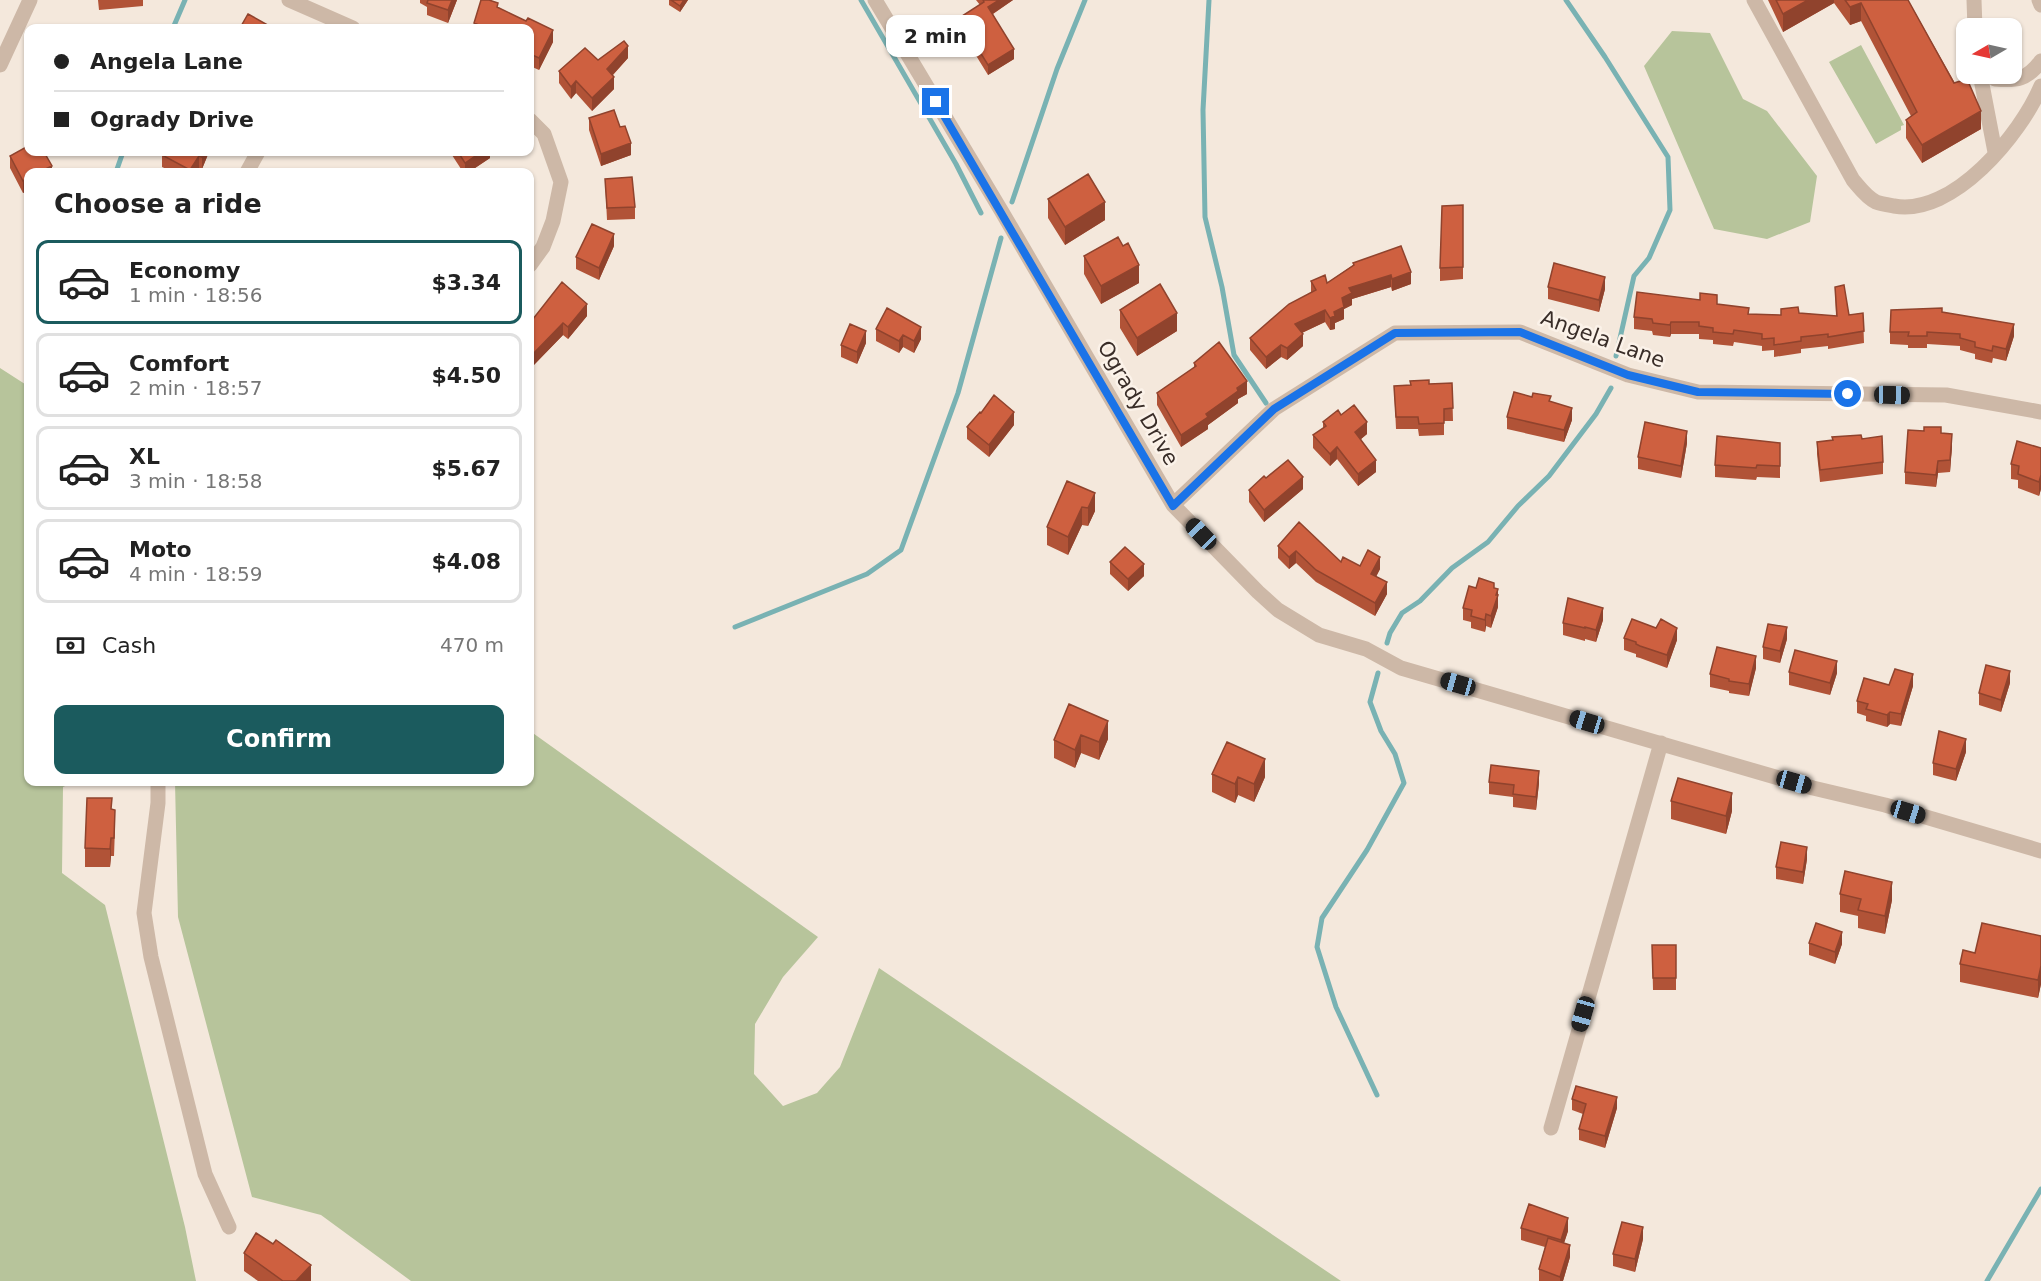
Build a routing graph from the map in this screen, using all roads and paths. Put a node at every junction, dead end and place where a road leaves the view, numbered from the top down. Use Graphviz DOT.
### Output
graph roads {
  1 [pos="30,0"];
  2 [pos="289,0"];
  3 [pos="875,0"];
  4 [pos="1754,0"];
  5 [pos="1974,0"];
  6 [pos="2038,0"];
  7 [pos="2041,5"];
  8 [pos="1975,18"];
  9 [pos="324,23"];
  10 [pos="2041,61"];
  11 [pos="0,65"];
  12 [pos="2022,77"];
  13 [pos="1982,84"];
  14 [pos="2041,86"];
  15 [pos="534,124"];
  16 [pos="1995,152"];
  17 [pos="534,259"];
  18 [pos="2041,412"];
  19 [pos="1173,506"];
  20 [pos="1661,743"];
  21 [pos="158,786"];
  22 [pos="2041,851"];
  23 [pos="1551,1128"];
  24 [pos="229,1227"];
  1 -- 11 [label="street"];
  2 -- 9 [label="street"];
  3 -- 19 [label="street, Ogrady Drive"];
  4 -- 16 [label="street"];
  5 -- 8 [label="street"];
  6 -- 7 [label="street"];
  10 -- 12 [label="street"];
  13 -- 16 [label="street"];
  14 -- 16 [label="street"];
  15 -- 17 [label="street"];
  18 -- 19 [label="street, Angela Lane"];
  19 -- 20 [label="street, Ogrady Drive"];
  20 -- 22 [label="street, Ogrady Drive"];
  20 -- 23 [label="street"];
  21 -- 24 [label="street"];
}
